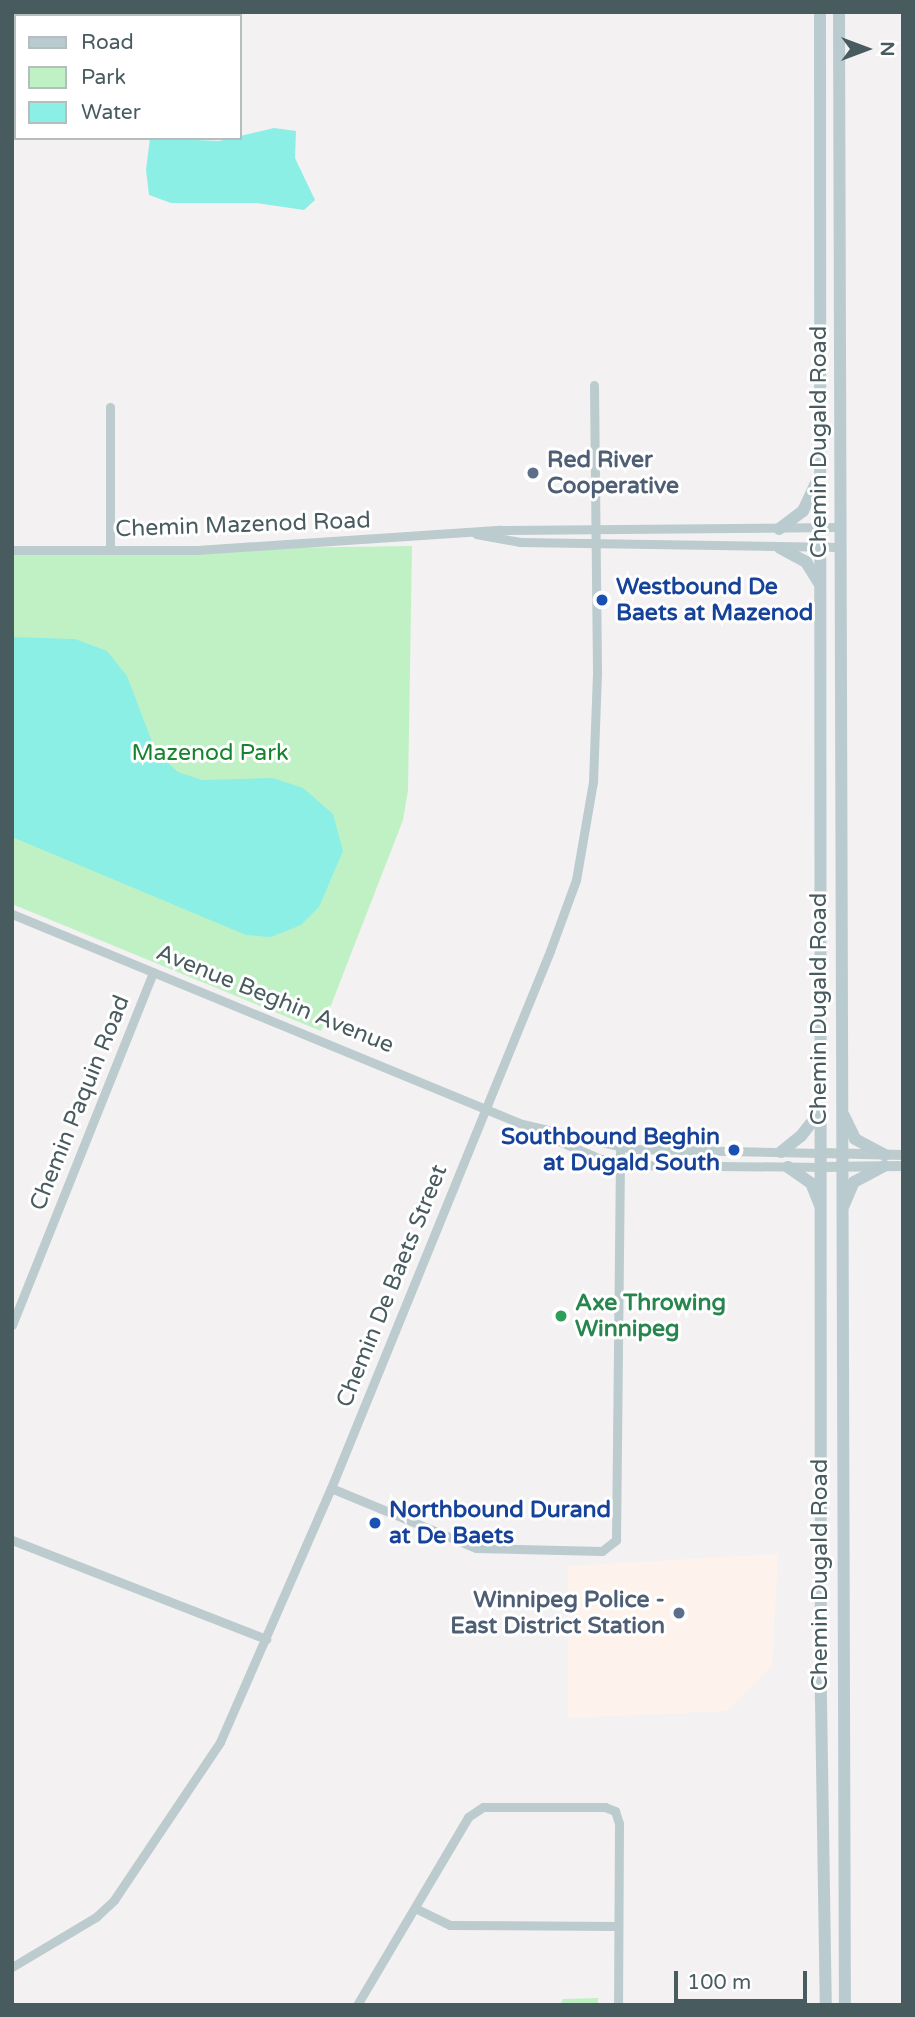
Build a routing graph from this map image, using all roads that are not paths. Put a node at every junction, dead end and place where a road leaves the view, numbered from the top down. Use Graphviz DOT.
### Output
graph roads {
  1 [pos="820,12"];
  2 [pos="839,12"];
  3 [pos="594,385"];
  4 [pos="110,407"];
  5 [pos="821,466"];
  6 [pos="594,527"];
  7 [pos="840,527"];
  8 [pos="821,528"];
  9 [pos="779,529"];
  10 [pos="474,534"];
  11 [pos="594,542"];
  12 [pos="840,547"];
  13 [pos="779,548"];
  14 [pos="821,548"];
  15 [pos="12,550"];
  16 [pos="110,550"];
  17 [pos="821,587"];
  18 [pos="12,914"];
  19 [pos="153,972"];
  20 [pos="842,1105"];
  21 [pos="485,1108"];
  22 [pos="821,1110"];
  23 [pos="522,1124"];
  24 [pos="620,1147"];
  25 [pos="781,1152"];
  26 [pos="822,1153"];
  27 [pos="903,1155"];
  28 [pos="840,1160"];
  29 [pos="884,1160"];
  30 [pos="618,1162"];
  31 [pos="903,1166"];
  32 [pos="788,1167"];
  33 [pos="822,1167"];
  34 [pos="822,1208"];
  35 [pos="840,1218"];
  36 [pos="12,1325"];
  37 [pos="331,1488"];
  38 [pos="12,1539"];
  39 [pos="266,1639"];
  40 [pos="415,1908"];
  41 [pos="618,1926"];
  42 [pos="12,1967"];
  43 [pos="357,2005"];
  44 [pos="618,2005"];
  45 [pos="826,2005"];
  46 [pos="845,2005"];
  1 -- 5 [label="main road, Chemin Dugald Road"];
  2 -- 7 [label="main road, Chemin Dugald Road"];
  3 -- 6 [label="street, Chemin De Baets Street"];
  4 -- 16 [label="street"];
  5 -- 8 [label="main road, Chemin Dugald Road"];
  5 -- 9 [label="main road"];
  6 -- 9 [label="street, Chemin Mazenod Road"];
  6 -- 10 [label="street, Chemin Mazenod Road"];
  6 -- 11 [label="street, Chemin De Baets Street"];
  7 -- 8 [label="street, Chemin Mazenod Road"];
  7 -- 12 [label="main road, Chemin Dugald Road"];
  8 -- 9 [label="street, Chemin Mazenod Road"];
  8 -- 14 [label="main road, Chemin Dugald Road"];
  10 -- 11 [label="street, Chemin Mazenod Road"];
  10 -- 16 [label="street, Chemin Mazenod Road"];
  11 -- 13 [label="street, Chemin Mazenod Road"];
  11 -- 21 [label="street, Chemin De Baets Street"];
  12 -- 14 [label="street, Chemin Mazenod Road"];
  12 -- 20 [label="main road, Chemin Dugald Road"];
  13 -- 14 [label="street, Chemin Mazenod Road"];
  13 -- 17 [label="main road"];
  14 -- 17 [label="main road, Chemin Dugald Road"];
  15 -- 16 [label="street, Chemin Mazenod Road"];
  17 -- 22 [label="main road, Chemin Dugald Road"];
  18 -- 19 [label="street, Avenue Beghin Avenue"];
  19 -- 21 [label="street, Avenue Beghin Avenue"];
  19 -- 36 [label="street, Chemin Paquin Road"];
  20 -- 28 [label="main road, Chemin Dugald Road"];
  20 -- 29 [label="main road"];
  21 -- 23 [label="street, Avenue Beghin Avenue"];
  21 -- 37 [label="street, Chemin De Baets Street"];
  22 -- 25 [label="main road"];
  22 -- 26 [label="main road, Chemin Dugald Road"];
  23 -- 24 [label="street, Avenue Beghin Avenue"];
  23 -- 30 [label="street, Avenue Beghin Avenue"];
  24 -- 25 [label="street, Avenue Beghin Avenue"];
  24 -- 30 [label="street"];
  25 -- 26 [label="street, Avenue Beghin Avenue"];
  26 -- 28 [label="street, Avenue Beghin Avenue"];
  26 -- 33 [label="main road, Chemin Dugald Road"];
  27 -- 29 [label="street"];
  28 -- 29 [label="street"];
  28 -- 33 [label="street, Avenue Beghin Avenue"];
  28 -- 35 [label="main road, Chemin Dugald Road"];
  29 -- 31 [label="street"];
  29 -- 35 [label="main road"];
  30 -- 32 [label="street, Avenue Beghin Avenue"];
  30 -- 37 [label="street"];
  32 -- 33 [label="street, Avenue Beghin Avenue"];
  32 -- 34 [label="main road"];
  33 -- 34 [label="main road, Chemin Dugald Road"];
  34 -- 45 [label="main road, Chemin Dugald Road"];
  35 -- 46 [label="main road, Chemin Dugald Road"];
  37 -- 39 [label="street, Chemin De Baets Street"];
  38 -- 39 [label="street"];
  39 -- 42 [label="street, Chemin De Baets Street"];
  40 -- 41 [label="street"];
  40 -- 41 [label="street"];
  40 -- 43 [label="street"];
  41 -- 44 [label="street"];
}
